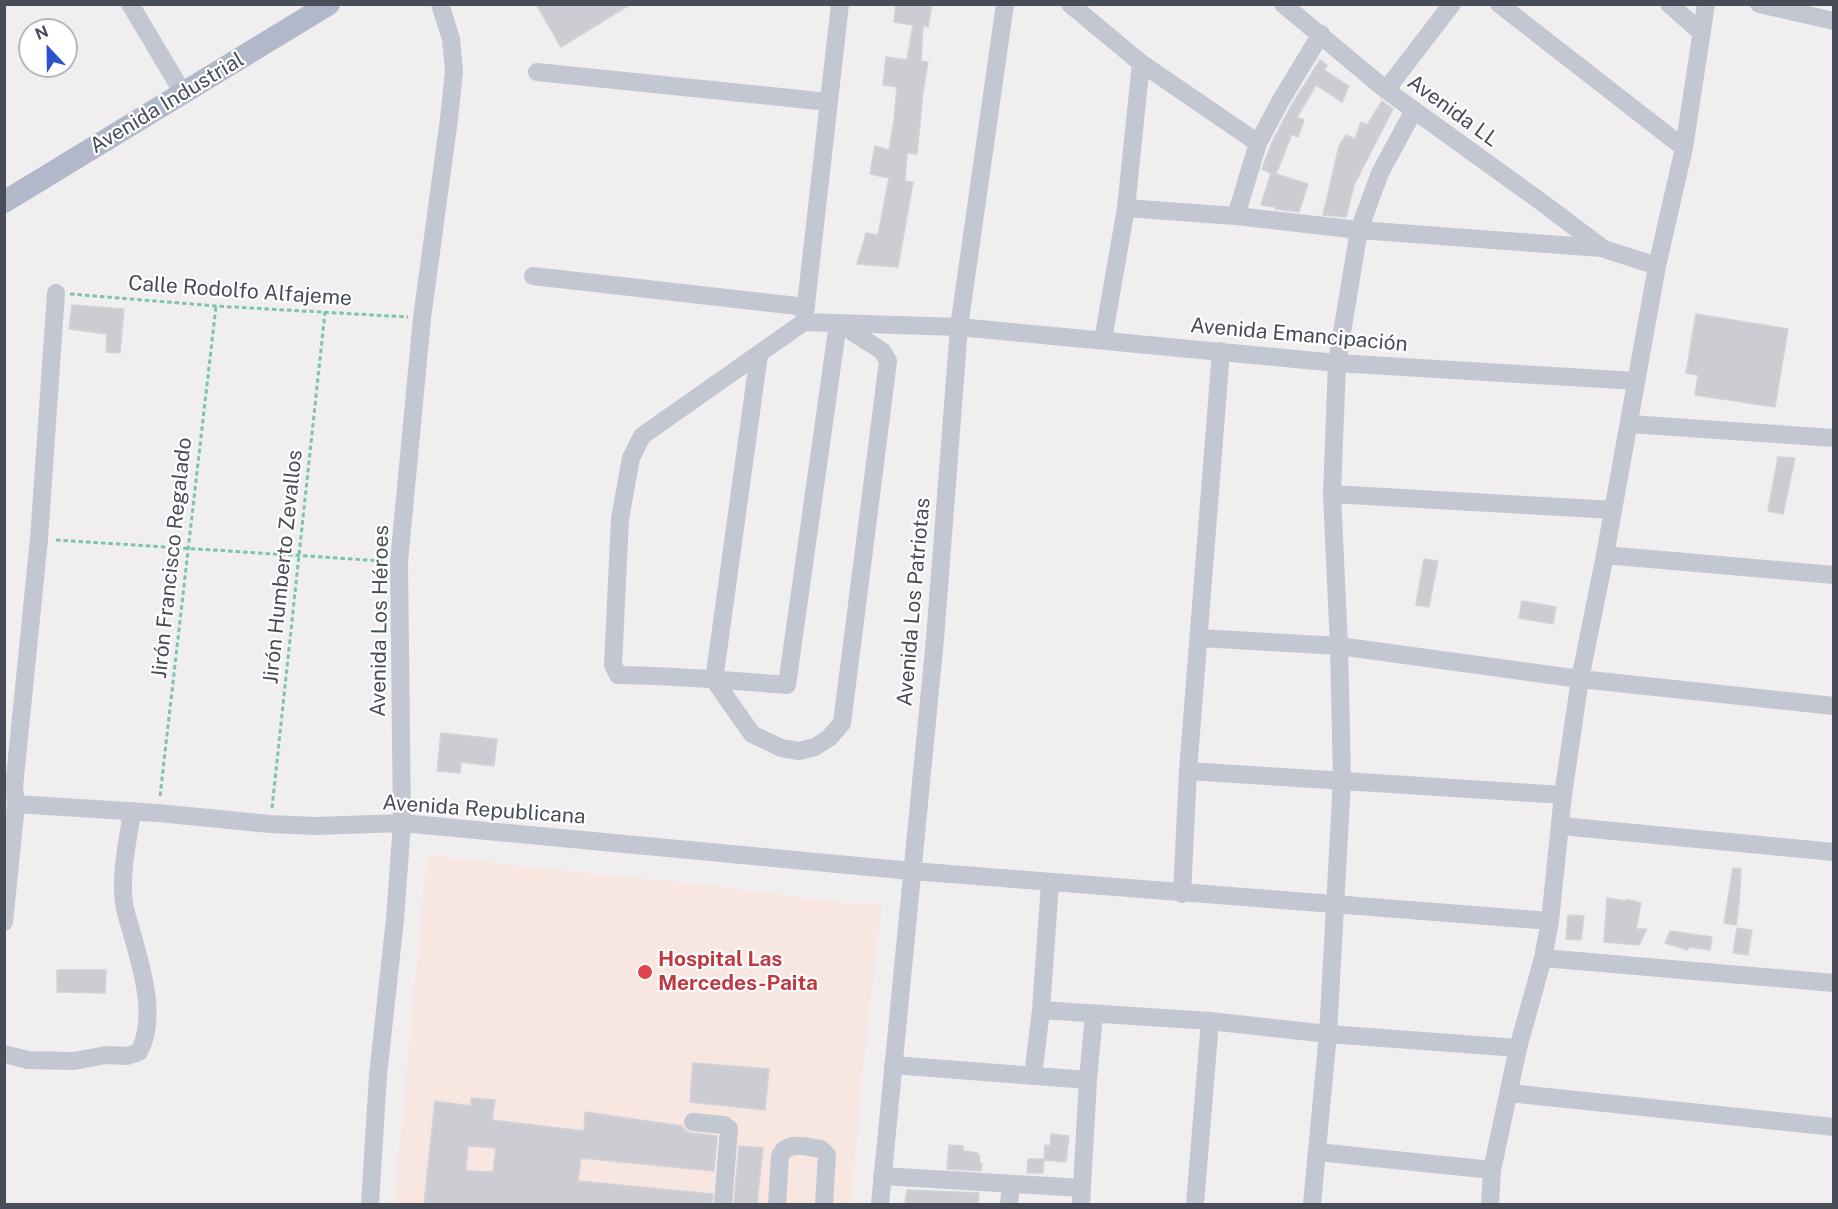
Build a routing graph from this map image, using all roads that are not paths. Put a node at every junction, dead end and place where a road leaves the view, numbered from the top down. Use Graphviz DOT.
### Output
graph roads {
  1 [pos="130,4"];
  2 [pos="329,4"];
  3 [pos="440,4"];
  4 [pos="840,4"];
  5 [pos="1005,4"];
  6 [pos="1070,4"];
  7 [pos="1283,4"];
  8 [pos="1452,4"];
  9 [pos="1499,4"];
  10 [pos="1669,4"];
  11 [pos="1706,4"];
  12 [pos="1759,4"];
  13 [pos="1833,21"];
  14 [pos="1702,33"];
  15 [pos="1321,34"];
  16 [pos="1141,63"];
  17 [pos="537,72"];
  18 [pos="1386,90"];
  19 [pos="183,93"];
  20 [pos="829,102"];
  21 [pos="1414,110"];
  22 [pos="1258,143"];
  23 [pos="1684,148"];
  24 [pos="4,202"];
  25 [pos="1126,208"];
  26 [pos="1236,216"];
  27 [pos="1359,230"];
  28 [pos="1601,248"];
  29 [pos="1657,266"];
  30 [pos="533,276"];
  31 [pos="56,293"];
  32 [pos="805,315"];
  33 [pos="838,323"];
  34 [pos="959,327"];
  35 [pos="1103,340"];
  36 [pos="1221,351"];
  37 [pos="759,354"];
  38 [pos="1337,363"];
  39 [pos="1636,381"];
  40 [pos="1629,424"];
  41 [pos="1833,438"];
  42 [pos="1332,494"];
  43 [pos="1613,510"];
  44 [pos="1605,555"];
  45 [pos="1833,575"];
  46 [pos="1200,638"];
  47 [pos="1339,646"];
  48 [pos="1580,679"];
  49 [pos="714,680"];
  50 [pos="1833,706"];
  51 [pos="1188,771"];
  52 [pos="1342,780"];
  53 [pos="11,788"];
  54 [pos="1563,795"];
  55 [pos="132,811"];
  56 [pos="402,823"];
  57 [pos="1561,826"];
  58 [pos="1833,852"];
  59 [pos="912,872"];
  60 [pos="1050,883"];
  61 [pos="1182,894"];
  62 [pos="1335,904"];
  63 [pos="1550,921"];
  64 [pos="4,922"];
  65 [pos="1543,958"];
  66 [pos="1833,983"];
  67 [pos="1041,1010"];
  68 [pos="1094,1014"];
  69 [pos="1210,1021"];
  70 [pos="1328,1034"];
  71 [pos="1518,1048"];
  72 [pos="4,1054"];
  73 [pos="893,1065"];
  74 [pos="1033,1076"];
  75 [pos="1088,1080"];
  76 [pos="1509,1093"];
  77 [pos="693,1122"];
  78 [pos="1833,1127"];
  79 [pos="1317,1152"];
  80 [pos="1492,1170"];
  81 [pos="882,1176"];
  82 [pos="1011,1185"];
  83 [pos="1082,1196"];
  84 [pos="369,1204"];
  85 [pos="723,1204"];
  86 [pos="777,1204"];
  87 [pos="824,1204"];
  88 [pos="880,1204"];
  89 [pos="1010,1204"];
  90 [pos="1195,1204"];
  91 [pos="1312,1204"];
  92 [pos="1490,1204"];
  1 -- 19 [label="street"];
  2 -- 19 [label="main road, Avenida Industrial"];
  3 -- 56 [label="street, Avenida Los Héroes"];
  4 -- 20 [label="street"];
  5 -- 34 [label="street, Avenida Los Patriotas"];
  6 -- 16 [label="street"];
  7 -- 15 [label="street, Avenida LL"];
  8 -- 18 [label="street"];
  9 -- 23 [label="street"];
  10 -- 14 [label="street"];
  11 -- 14 [label="street"];
  12 -- 13 [label="street"];
  14 -- 23 [label="street"];
  15 -- 18 [label="street, Avenida LL"];
  15 -- 22 [label="street"];
  16 -- 22 [label="street"];
  16 -- 25 [label="street"];
  17 -- 20 [label="street"];
  18 -- 21 [label="street, Avenida LL"];
  19 -- 24 [label="main road, Avenida Industrial"];
  20 -- 32 [label="street"];
  21 -- 27 [label="street"];
  21 -- 28 [label="street, Avenida LL"];
  22 -- 26 [label="street"];
  23 -- 29 [label="street"];
  25 -- 26 [label="street"];
  25 -- 35 [label="street"];
  26 -- 27 [label="street"];
  27 -- 28 [label="street"];
  27 -- 38 [label="street"];
  28 -- 29 [label="street"];
  29 -- 39 [label="street"];
  30 -- 32 [label="street, Avenida Emancipación"];
  31 -- 53 [label="street"];
  32 -- 33 [label="street, Avenida Emancipación"];
  32 -- 37 [label="street"];
  33 -- 34 [label="street, Avenida Emancipación"];
  33 -- 49 [label="street"];
  33 -- 49 [label="street"];
  34 -- 35 [label="street, Avenida Emancipación"];
  34 -- 59 [label="street, Avenida Los Patriotas"];
  35 -- 36 [label="street, Avenida Emancipación"];
  36 -- 38 [label="street, Avenida Emancipación"];
  36 -- 46 [label="street"];
  37 -- 49 [label="street"];
  37 -- 49 [label="street"];
  38 -- 39 [label="street, Avenida Emancipación"];
  38 -- 42 [label="street"];
  39 -- 40 [label="street"];
  40 -- 41 [label="street"];
  40 -- 43 [label="street"];
  42 -- 43 [label="street"];
  42 -- 47 [label="street"];
  43 -- 44 [label="street"];
  44 -- 45 [label="street"];
  44 -- 48 [label="street"];
  46 -- 47 [label="street"];
  46 -- 51 [label="street"];
  47 -- 48 [label="street"];
  47 -- 52 [label="street"];
  48 -- 50 [label="street"];
  48 -- 54 [label="street"];
  51 -- 52 [label="street"];
  51 -- 61 [label="street"];
  52 -- 54 [label="street"];
  52 -- 62 [label="street"];
  53 -- 55 [label="street, Avenida Republicana"];
  53 -- 64 [label="street"];
  54 -- 57 [label="street"];
  55 -- 56 [label="street, Avenida Republicana"];
  55 -- 72 [label="street"];
  56 -- 59 [label="street, Avenida Republicana"];
  56 -- 84 [label="street, Avenida Los Héroes"];
  57 -- 58 [label="street"];
  57 -- 63 [label="street"];
  59 -- 60 [label="street, Avenida Republicana"];
  59 -- 73 [label="street, Avenida Los Patriotas"];
  60 -- 61 [label="street, Avenida Republicana"];
  60 -- 67 [label="street"];
  61 -- 62 [label="street, Avenida Republicana"];
  62 -- 63 [label="street, Avenida Republicana"];
  62 -- 70 [label="street"];
  63 -- 65 [label="street"];
  65 -- 66 [label="street"];
  65 -- 71 [label="street"];
  67 -- 68 [label="street"];
  67 -- 74 [label="street"];
  68 -- 69 [label="street"];
  68 -- 75 [label="street"];
  69 -- 70 [label="street"];
  69 -- 90 [label="street"];
  70 -- 71 [label="street"];
  70 -- 79 [label="street"];
  71 -- 76 [label="street"];
  73 -- 74 [label="street"];
  73 -- 81 [label="street, Avenida Los Patriotas"];
  74 -- 75 [label="street"];
  75 -- 83 [label="street"];
  76 -- 78 [label="street"];
  76 -- 80 [label="street"];
  77 -- 85 [label="street"];
  79 -- 80 [label="street"];
  79 -- 91 [label="street"];
  80 -- 92 [label="street"];
  81 -- 82 [label="street"];
  81 -- 88 [label="street, Avenida Los Patriotas"];
  82 -- 83 [label="street"];
  82 -- 89 [label="street"];
  86 -- 87 [label="street"];
}
